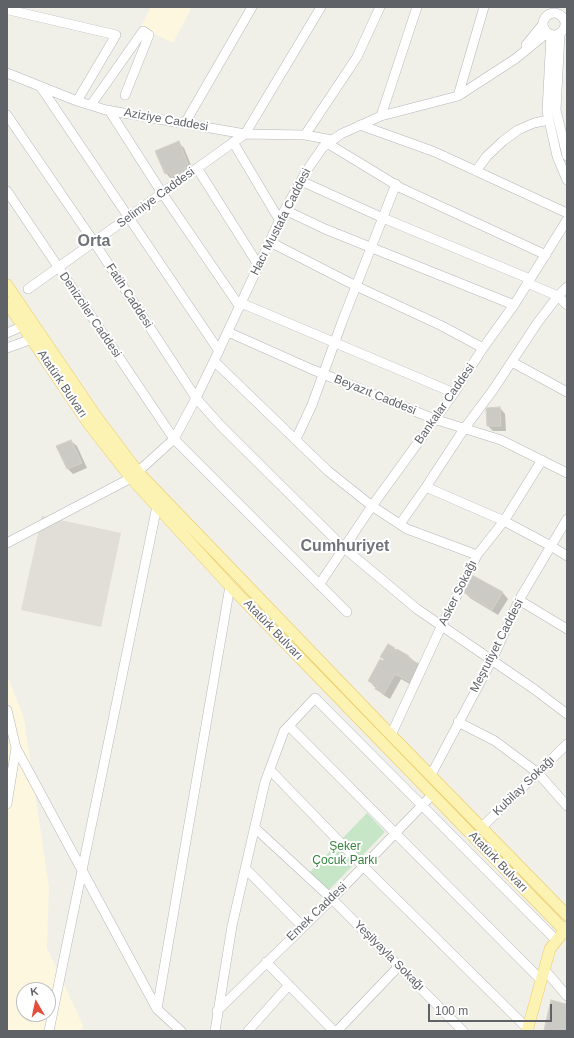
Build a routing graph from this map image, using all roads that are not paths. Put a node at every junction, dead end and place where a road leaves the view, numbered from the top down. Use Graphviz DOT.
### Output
graph roads {
  1 [pos="252,7"];
  2 [pos="321,7"];
  3 [pos="380,7"];
  4 [pos="417,7"];
  5 [pos="484,7"];
  6 [pos="547,7"];
  7 [pos="565,7"];
  8 [pos="9,10"];
  9 [pos="556,12"];
  10 [pos="544,21"];
  11 [pos="560,30"];
  12 [pos="515,59"];
  13 [pos="7,73"];
  14 [pos="40,86"];
  15 [pos="125,95"];
  16 [pos="458,96"];
  17 [pos="77,101"];
  18 [pos="91,105"];
  19 [pos="109,110"];
  20 [pos="7,115"];
  21 [pos="381,116"];
  22 [pos="549,120"];
  23 [pos="185,123"];
  24 [pos="360,125"];
  25 [pos="245,134"];
  26 [pos="305,135"];
  27 [pos="330,141"];
  28 [pos="233,142"];
  29 [pos="567,156"];
  30 [pos="197,168"];
  31 [pos="476,171"];
  32 [pos="567,180"];
  33 [pos="301,181"];
  34 [pos="396,184"];
  35 [pos="7,191"];
  36 [pos="162,193"];
  37 [pos="285,210"];
  38 [pos="567,213"];
  39 [pos="129,217"];
  40 [pos="383,218"];
  41 [pos="567,220"];
  42 [pos="280,221"];
  43 [pos="94,242"];
  44 [pos="270,242"];
  45 [pos="371,248"];
  46 [pos="546,255"];
  47 [pos="258,266"];
  48 [pos="58,267"];
  49 [pos="529,281"];
  50 [pos="7,285"];
  51 [pos="356,286"];
  52 [pos="567,287"];
  53 [pos="28,289"];
  54 [pos="558,296"];
  55 [pos="7,303"];
  56 [pos="240,305"];
  57 [pos="514,305"];
  58 [pos="567,305"];
  59 [pos="23,326"];
  60 [pos="228,332"];
  61 [pos="7,333"];
  62 [pos="32,339"];
  63 [pos="335,343"];
  64 [pos="7,348"];
  65 [pos="483,348"];
  66 [pos="219,351"];
  67 [pos="214,361"];
  68 [pos="512,362"];
  69 [pos="323,374"];
  70 [pos="567,392"];
  71 [pos="454,393"];
  72 [pos="196,398"];
  73 [pos="434,419"];
  74 [pos="464,429"];
  75 [pos="174,438"];
  76 [pos="296,439"];
  77 [pos="542,460"];
  78 [pos="567,473"];
  79 [pos="135,475"];
  80 [pos="426,487"];
  81 [pos="157,506"];
  82 [pos="372,506"];
  83 [pos="567,519"];
  84 [pos="504,521"];
  85 [pos="400,524"];
  86 [pos="7,543"];
  87 [pos="551,546"];
  88 [pos="343,547"];
  89 [pos="477,555"];
  90 [pos="567,556"];
  91 [pos="319,585"];
  92 [pos="230,586"];
  93 [pos="519,600"];
  94 [pos="347,612"];
  95 [pos="441,627"];
  96 [pos="567,629"];
  97 [pos="492,660"];
  98 [pos="7,710"];
  99 [pos="567,714"];
  100 [pos="458,722"];
  101 [pos="289,726"];
  102 [pos="391,735"];
  103 [pos="567,744"];
  104 [pos="16,748"];
  105 [pos="270,770"];
  106 [pos="538,773"];
  107 [pos="431,775"];
  108 [pos="432,795"];
  109 [pos="7,804"];
  110 [pos="422,805"];
  111 [pos="567,806"];
  112 [pos="482,827"];
  113 [pos="255,828"];
  114 [pos="395,833"];
  115 [pos="363,866"];
  116 [pos="245,868"];
  117 [pos="82,871"];
  118 [pos="332,899"];
  119 [pos="567,915"];
  120 [pos="302,927"];
  121 [pos="566,930"];
  122 [pos="556,940"];
  123 [pos="266,962"];
  124 [pos="399,966"];
  125 [pos="543,974"];
  126 [pos="288,985"];
  127 [pos="567,996"];
  128 [pos="157,1009"];
  129 [pos="217,1011"];
  130 [pos="527,1030"];
  131 [pos="49,1031"];
  132 [pos="181,1031"];
  133 [pos="214,1031"];
  134 [pos="248,1031"];
  135 [pos="336,1031"];
  136 [pos="463,1031"];
  1 -- 23 [label="street"];
  2 -- 25 [label="street"];
  3 -- 26 [label="street"];
  4 -- 21 [label="street"];
  5 -- 16 [label="street"];
  6 -- 10 [label="street"];
  7 -- 9 [label="street"];
  8 -- 17 [label="street"];
  9 -- 10 [label="street"];
  9 -- 11 [label="street"];
  10 -- 11 [label="street"];
  10 -- 12 [label="street"];
  11 -- 12 [label="street"];
  11 -- 22 [label="street"];
  11 -- 29 [label="street"];
  12 -- 16 [label="street, Hacı Mustafa Caddesi"];
  13 -- 14 [label="street, Aziziye Caddesi"];
  14 -- 17 [label="street, Aziziye Caddesi"];
  14 -- 39 [label="street"];
  15 -- 18 [label="street"];
  16 -- 21 [label="street, Hacı Mustafa Caddesi"];
  17 -- 18 [label="street, Aziziye Caddesi"];
  18 -- 19 [label="street, Aziziye Caddesi"];
  19 -- 23 [label="street, Aziziye Caddesi"];
  19 -- 36 [label="street"];
  20 -- 43 [label="street, Fatih Caddesi"];
  21 -- 24 [label="street, Hacı Mustafa Caddesi"];
  22 -- 31 [label="street"];
  22 -- 32 [label="street"];
  23 -- 25 [label="street, Aziziye Caddesi"];
  24 -- 27 [label="street, Hacı Mustafa Caddesi"];
  24 -- 31 [label="street"];
  25 -- 26 [label="street, Aziziye Caddesi"];
  25 -- 28 [label="street, Selimiye Caddesi"];
  26 -- 27 [label="street, Aziziye Caddesi"];
  27 -- 33 [label="street, Hacı Mustafa Caddesi"];
  27 -- 34 [label="street"];
  28 -- 30 [label="street, Selimiye Caddesi"];
  28 -- 42 [label="street"];
  30 -- 36 [label="street, Selimiye Caddesi"];
  30 -- 47 [label="street"];
  31 -- 38 [label="street"];
  33 -- 37 [label="street, Hacı Mustafa Caddesi"];
  33 -- 40 [label="street"];
  34 -- 40 [label="street"];
  34 -- 46 [label="street"];
  35 -- 48 [label="street, Denizciler Caddesi"];
  36 -- 39 [label="street, Selimiye Caddesi"];
  36 -- 56 [label="street"];
  37 -- 42 [label="street, Hacı Mustafa Caddesi"];
  37 -- 45 [label="street"];
  39 -- 43 [label="street, Selimiye Caddesi"];
  39 -- 66 [label="street"];
  40 -- 45 [label="street"];
  40 -- 49 [label="street"];
  41 -- 46 [label="street, Bankalar Caddesi"];
  42 -- 44 [label="street, Hacı Mustafa Caddesi"];
  43 -- 48 [label="street, Selimiye Caddesi"];
  43 -- 72 [label="street, Fatih Caddesi"];
  44 -- 47 [label="street, Hacı Mustafa Caddesi"];
  44 -- 51 [label="street"];
  45 -- 51 [label="street"];
  45 -- 57 [label="street"];
  46 -- 49 [label="street, Bankalar Caddesi"];
  47 -- 56 [label="street, Hacı Mustafa Caddesi"];
  48 -- 53 [label="street, Selimiye Caddesi"];
  48 -- 75 [label="street, Denizciler Caddesi"];
  49 -- 54 [label="street"];
  49 -- 57 [label="street, Bankalar Caddesi"];
  50 -- 79 [label="main road, Atatürk Bulvarı"];
  51 -- 63 [label="street"];
  51 -- 65 [label="street"];
  52 -- 54 [label="street"];
  54 -- 58 [label="street"];
  54 -- 68 [label="street"];
  55 -- 59 [label="main road, Atatürk Bulvarı"];
  56 -- 60 [label="street, Hacı Mustafa Caddesi"];
  56 -- 63 [label="street"];
  57 -- 65 [label="street, Bankalar Caddesi"];
  59 -- 61 [label="street"];
  59 -- 62 [label="main road, Atatürk Bulvarı"];
  60 -- 66 [label="street, Hacı Mustafa Caddesi"];
  60 -- 69 [label="street, Beyazıt Caddesi"];
  62 -- 64 [label="street"];
  62 -- 79 [label="main road, Atatürk Bulvarı"];
  63 -- 69 [label="street"];
  63 -- 71 [label="street"];
  65 -- 71 [label="street, Bankalar Caddesi"];
  66 -- 67 [label="street, Hacı Mustafa Caddesi"];
  67 -- 72 [label="street, Hacı Mustafa Caddesi"];
  67 -- 76 [label="street"];
  68 -- 70 [label="street"];
  68 -- 74 [label="street"];
  69 -- 73 [label="street, Beyazıt Caddesi"];
  69 -- 76 [label="street"];
  71 -- 73 [label="street, Bankalar Caddesi"];
  72 -- 75 [label="street, Hacı Mustafa Caddesi"];
  72 -- 88 [label="street, Fatih Caddesi"];
  73 -- 74 [label="street, Beyazıt Caddesi"];
  73 -- 82 [label="street, Bankalar Caddesi"];
  74 -- 77 [label="street, Beyazıt Caddesi"];
  74 -- 80 [label="street"];
  75 -- 79 [label="street, Hacı Mustafa Caddesi"];
  75 -- 91 [label="street, Denizciler Caddesi"];
  76 -- 82 [label="street"];
  77 -- 78 [label="street, Beyazıt Caddesi"];
  77 -- 84 [label="street, Asker Sokağı"];
  79 -- 81 [label="main road, Atatürk Bulvarı"];
  79 -- 86 [label="street, Hacı Mustafa Caddesi"];
  79 -- 102 [label="main road, Atatürk Bulvarı"];
  80 -- 84 [label="street"];
  80 -- 85 [label="street"];
  81 -- 92 [label="main road, Atatürk Bulvarı"];
  81 -- 117 [label="street"];
  82 -- 85 [label="street"];
  82 -- 88 [label="street, Bankalar Caddesi"];
  83 -- 87 [label="street, Meşrutiyet Caddesi"];
  84 -- 87 [label="street"];
  84 -- 89 [label="street, Asker Sokağı"];
  85 -- 89 [label="street"];
  87 -- 90 [label="street"];
  87 -- 93 [label="street, Meşrutiyet Caddesi"];
  88 -- 91 [label="street, Bankalar Caddesi"];
  88 -- 95 [label="street, Fatih Caddesi"];
  89 -- 95 [label="street, Asker Sokağı"];
  91 -- 94 [label="street, Denizciler Caddesi"];
  92 -- 108 [label="main road, Atatürk Bulvarı"];
  92 -- 128 [label="street"];
  93 -- 96 [label="street"];
  93 -- 97 [label="street, Meşrutiyet Caddesi"];
  95 -- 97 [label="street, Fatih Caddesi"];
  95 -- 102 [label="street, Asker Sokağı"];
  97 -- 99 [label="street, Fatih Caddesi"];
  97 -- 100 [label="street, Meşrutiyet Caddesi"];
  98 -- 104 [label="street"];
  100 -- 106 [label="street"];
  100 -- 107 [label="street, Meşrutiyet Caddesi"];
  101 -- 105 [label="street"];
  101 -- 110 [label="street"];
  101 -- 114 [label="street"];
  102 -- 107 [label="main road, Atatürk Bulvarı"];
  103 -- 106 [label="street, Kubilay Sokağı"];
  104 -- 109 [label="street"];
  104 -- 117 [label="street"];
  105 -- 113 [label="street"];
  105 -- 115 [label="street"];
  106 -- 111 [label="street"];
  106 -- 112 [label="street, Kubilay Sokağı"];
  107 -- 112 [label="main road, Atatürk Bulvarı"];
  108 -- 110 [label="street, Emek Caddesi"];
  108 -- 121 [label="main road, Atatürk Bulvarı"];
  110 -- 114 [label="street, Emek Caddesi"];
  110 -- 122 [label="street"];
  112 -- 119 [label="main road, Atatürk Bulvarı"];
  113 -- 116 [label="street"];
  113 -- 118 [label="street, Yeşilyayla Sokağı"];
  114 -- 115 [label="street, Emek Caddesi"];
  114 -- 125 [label="street"];
  115 -- 118 [label="street, Emek Caddesi"];
  115 -- 130 [label="street"];
  116 -- 120 [label="street"];
  116 -- 129 [label="street"];
  117 -- 128 [label="street"];
  117 -- 131 [label="street"];
  118 -- 120 [label="street, Emek Caddesi"];
  118 -- 124 [label="street, Yeşilyayla Sokağı"];
  120 -- 123 [label="street, Emek Caddesi"];
  121 -- 122 [label="main road"];
  122 -- 125 [label="main road"];
  123 -- 126 [label="street"];
  123 -- 129 [label="street, Emek Caddesi"];
  124 -- 135 [label="street"];
  124 -- 136 [label="street, Yeşilyayla Sokağı"];
  125 -- 127 [label="street"];
  125 -- 130 [label="main road"];
  126 -- 134 [label="street"];
  126 -- 135 [label="street"];
  128 -- 132 [label="street"];
  129 -- 133 [label="street"];
}
